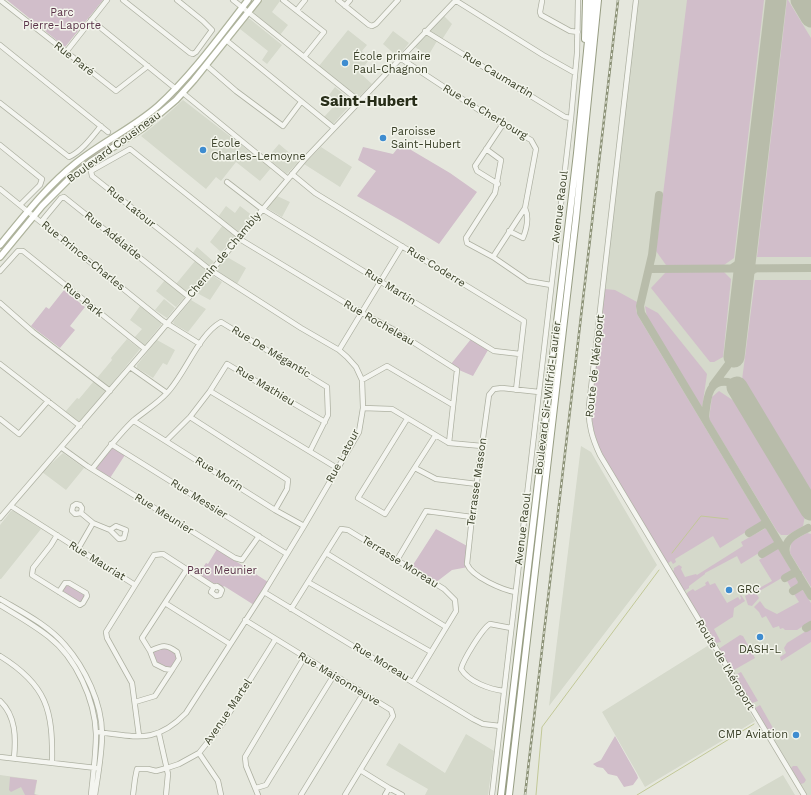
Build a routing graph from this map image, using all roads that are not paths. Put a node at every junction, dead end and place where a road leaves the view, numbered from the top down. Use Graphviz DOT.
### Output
graph roads {
  1 [pos="0,0"];
  2 [pos="107,0"];
  3 [pos="123,0"];
  4 [pos="177,0"];
  5 [pos="233,0"];
  6 [pos="248,0"];
  7 [pos="258,0"];
  8 [pos="284,0"];
  9 [pos="305,0"];
  10 [pos="338,0"];
  11 [pos="350,0"];
  12 [pos="398,0"];
  13 [pos="455,0"];
  14 [pos="578,0"];
  15 [pos="586,0"];
  16 [pos="636,0"];
  17 [pos="597,1"];
  18 [pos="542,2"];
  19 [pos="345,6"];
  20 [pos="242,8"];
  21 [pos="297,10"];
  22 [pos="248,12"];
  23 [pos="91,20"];
  24 [pos="425,31"];
  25 [pos="578,32"];
  26 [pos="226,40"];
  27 [pos="0,45"];
  28 [pos="66,52"];
  29 [pos="304,57"];
  30 [pos="400,58"];
  31 [pos="206,65"];
  32 [pos="148,66"];
  33 [pos="586,70"];
  34 [pos="575,73"];
  35 [pos="176,88"];
  36 [pos="183,93"];
  37 [pos="359,101"];
  38 [pos="301,102"];
  39 [pos="0,103"];
  40 [pos="571,118"];
  41 [pos="503,124"];
  42 [pos="101,126"];
  43 [pos="334,128"];
  44 [pos="108,132"];
  45 [pos="0,145"];
  46 [pos="486,149"];
  47 [pos="91,174"];
  48 [pos="290,176"];
  49 [pos="227,182"];
  50 [pos="498,184"];
  51 [pos="0,189"];
  52 [pos="20,205"];
  53 [pos="525,208"];
  54 [pos="262,210"];
  55 [pos="28,211"];
  56 [pos="34,216"];
  57 [pos="41,222"];
  58 [pos="509,231"];
  59 [pos="239,237"];
  60 [pos="0,245"];
  61 [pos="402,246"];
  62 [pos="0,257"];
  63 [pos="493,257"];
  64 [pos="0,271"];
  65 [pos="211,271"];
  66 [pos="381,281"];
  67 [pos="551,285"];
  68 [pos="189,297"];
  69 [pos="0,303"];
  70 [pos="362,313"];
  71 [pos="167,323"];
  72 [pos="200,344"];
  73 [pos="145,349"];
  74 [pos="340,350"];
  75 [pos="520,354"];
  76 [pos="0,364"];
  77 [pos="130,367"];
  78 [pos="362,380"];
  79 [pos="110,390"];
  80 [pos="516,390"];
  81 [pos="210,391"];
  82 [pos="539,392"];
  83 [pos="167,393"];
  84 [pos="48,401"];
  85 [pos="454,405"];
  86 [pos="363,408"];
  87 [pos="190,417"];
  88 [pos="0,418"];
  89 [pos="407,419"];
  90 [pos="134,421"];
  91 [pos="325,422"];
  92 [pos="80,426"];
  93 [pos="435,436"];
  94 [pos="166,441"];
  95 [pos="449,443"];
  96 [pos="111,444"];
  97 [pos="482,446"];
  98 [pos="62,448"];
  99 [pos="310,451"];
  100 [pos="337,468"];
  101 [pos="415,468"];
  102 [pos="92,469"];
  103 [pos="477,484"];
  104 [pos="11,506"];
  105 [pos="275,510"];
  106 [pos="81,513"];
  107 [pos="472,517"];
  108 [pos="0,518"];
  109 [pos="93,523"];
  110 [pos="304,526"];
  111 [pos="110,530"];
  112 [pos="57,535"];
  113 [pos="259,536"];
  114 [pos="78,549"];
  115 [pos="326,553"];
  116 [pos="287,554"];
  117 [pos="397,560"];
  118 [pos="187,569"];
  119 [pos="308,582"];
  120 [pos="135,585"];
  121 [pos="214,587"];
  122 [pos="59,592"];
  123 [pos="264,592"];
  124 [pos="515,592"];
  125 [pos="0,599"];
  126 [pos="165,603"];
  127 [pos="0,605"];
  128 [pos="292,609"];
  129 [pos="245,620"];
  130 [pos="446,628"];
  131 [pos="511,628"];
  132 [pos="275,640"];
  133 [pos="230,644"];
  134 [pos="150,650"];
  135 [pos="431,652"];
  136 [pos="0,656"];
  137 [pos="304,658"];
  138 [pos="172,670"];
  139 [pos="334,676"];
  140 [pos="413,682"];
  141 [pos="504,691"];
  142 [pos="363,694"];
  143 [pos="0,701"];
  144 [pos="135,702"];
  145 [pos="500,726"];
  146 [pos="96,732"];
  147 [pos="102,733"];
  148 [pos="159,734"];
  149 [pos="139,736"];
  150 [pos="199,753"];
  151 [pos="0,757"];
  152 [pos="14,758"];
  153 [pos="52,763"];
  154 [pos="96,768"];
  155 [pos="166,768"];
  156 [pos="360,770"];
  157 [pos="256,788"];
  158 [pos="389,788"];
  159 [pos="91,795"];
  160 [pos="96,795"];
  161 [pos="133,795"];
  162 [pos="166,795"];
  163 [pos="221,795"];
  164 [pos="258,795"];
  165 [pos="301,795"];
  166 [pos="345,795"];
  167 [pos="386,795"];
  168 [pos="402,795"];
  169 [pos="492,795"];
  170 [pos="501,795"];
  171 [pos="509,795"];
  172 [pos="804,795"];
  1 -- 28 [label="street, Rue Paré"];
  2 -- 23 [label="street"];
  3 -- 4 [label="street"];
  5 -- 20 [label="street"];
  6 -- 20 [label="main road, Boulevard Cousineau"];
  7 -- 22 [label="main road, Boulevard Cousineau"];
  8 -- 21 [label="street"];
  9 -- 21 [label="street"];
  10 -- 19 [label="street"];
  11 -- 19 [label="street"];
  12 -- 19 [label="street"];
  13 -- 24 [label="street, Chemin de Chambly"];
  13 -- 34 [label="street"];
  14 -- 25 [label="street, Avenue Raoul"];
  15 -- 33 [label="highway"];
  16 -- 172 [label="street, Route de l'Aéroport"];
  17 -- 33 [label="highway, Boulevard Sir-Wilfrid-Laurier"];
  17 -- 171 [label="highway, Boulevard Sir-Wilfrid-Laurier"];
  18 -- 25 [label="street"];
  20 -- 22 [label="street"];
  20 -- 35 [label="main road, Boulevard Cousineau"];
  21 -- 29 [label="street"];
  22 -- 26 [label="main road, Boulevard Cousineau"];
  22 -- 29 [label="street"];
  23 -- 28 [label="street"];
  23 -- 32 [label="street"];
  24 -- 30 [label="street, Chemin de Chambly"];
  24 -- 40 [label="street, Rue Caumartin"];
  25 -- 34 [label="street, Avenue Raoul"];
  26 -- 31 [label="main road, Boulevard Cousineau"];
  26 -- 38 [label="street"];
  27 -- 42 [label="street"];
  28 -- 32 [label="street, Rue Paré"];
  29 -- 37 [label="street"];
  30 -- 37 [label="street, Chemin de Chambly"];
  30 -- 41 [label="street, Rue de Cherbourg"];
  31 -- 36 [label="main road, Boulevard Cousineau"];
  31 -- 38 [label="street"];
  32 -- 35 [label="street"];
  33 -- 170 [label="highway, Boulevard Sir-Wilfrid-Laurier"];
  34 -- 40 [label="street, Avenue Raoul"];
  35 -- 55 [label="main road, Boulevard Cousineau"];
  36 -- 48 [label="street, Rue Coderre"];
  36 -- 56 [label="main road, Boulevard Cousineau"];
  37 -- 43 [label="street, Chemin de Chambly"];
  38 -- 43 [label="street"];
  39 -- 42 [label="street"];
  40 -- 67 [label="street, Avenue Raoul"];
  41 -- 46 [label="street"];
  41 -- 53 [label="street, Rue de Cherbourg"];
  42 -- 44 [label="street"];
  43 -- 48 [label="street, Chemin de Chambly"];
  45 -- 52 [label="street"];
  46 -- 50 [label="street"];
  46 -- 50 [label="street"];
  47 -- 59 [label="street, Rue Rocheleau"];
  47 -- 65 [label="street, Rue Latour"];
  48 -- 54 [label="street, Chemin de Chambly"];
  48 -- 61 [label="street, Rue Coderre"];
  49 -- 54 [label="street, Rue Martin"];
  50 -- 63 [label="street"];
  51 -- 52 [label="street, Rue Prince-Charles"];
  52 -- 55 [label="street, Rue Prince-Charles"];
  53 -- 58 [label="street, Rue de Cherbourg"];
  53 -- 58 [label="street, Rue de Cherbourg"];
  54 -- 59 [label="street, Chemin de Chambly"];
  54 -- 66 [label="street, Rue Martin"];
  55 -- 56 [label="street, Rue Prince-Charles"];
  55 -- 60 [label="main road, Boulevard Cousineau"];
  56 -- 57 [label="street, Rue Prince-Charles"];
  56 -- 62 [label="main road, Boulevard Cousineau"];
  57 -- 68 [label="street, Rue Adélaïde"];
  57 -- 71 [label="street, Rue Prince-Charles"];
  58 -- 63 [label="street, Rue de Cherbourg"];
  59 -- 65 [label="street, Chemin de Chambly"];
  59 -- 70 [label="street, Rue Rocheleau"];
  61 -- 66 [label="street"];
  61 -- 75 [label="street, Rue Coderre"];
  63 -- 67 [label="street"];
  64 -- 73 [label="street, Rue Park"];
  65 -- 68 [label="street, Chemin de Chambly"];
  65 -- 74 [label="street, Rue Latour"];
  66 -- 70 [label="street"];
  66 -- 75 [label="street, Rue Martin"];
  67 -- 82 [label="street, Avenue Raoul"];
  68 -- 71 [label="street, Chemin de Chambly"];
  69 -- 79 [label="street"];
  70 -- 74 [label="street"];
  70 -- 85 [label="street, Rue Rocheleau"];
  71 -- 72 [label="street, Rue Prince-Charles"];
  71 -- 73 [label="street, Chemin de Chambly"];
  72 -- 83 [label="street, Rue De Mégantic"];
  72 -- 91 [label="street, Rue De Mégantic"];
  73 -- 77 [label="street, Chemin de Chambly"];
  74 -- 78 [label="street, Rue Latour"];
  75 -- 80 [label="street, Rue Coderre"];
  76 -- 84 [label="street"];
  77 -- 79 [label="street, Chemin de Chambly"];
  77 -- 83 [label="street"];
  78 -- 85 [label="street"];
  78 -- 86 [label="street, Rue Latour"];
  79 -- 92 [label="street, Chemin de Chambly"];
  80 -- 82 [label="street, Terrasse Masson"];
  80 -- 97 [label="street, Terrasse Masson"];
  81 -- 87 [label="street, Rue Mathieu"];
  81 -- 91 [label="street, Rue Mathieu"];
  81 -- 99 [label="street"];
  82 -- 124 [label="street, Avenue Raoul"];
  83 -- 90 [label="street, Rue De Mégantic"];
  84 -- 88 [label="street"];
  84 -- 92 [label="street"];
  85 -- 95 [label="street, Rue Rocheleau"];
  86 -- 89 [label="street"];
  86 -- 100 [label="street, Rue Latour"];
  87 -- 94 [label="street, Rue Mathieu"];
  87 -- 105 [label="street"];
  89 -- 93 [label="street"];
  89 -- 101 [label="street"];
  90 -- 94 [label="street, Rue Morin"];
  90 -- 96 [label="street, Rue De Mégantic"];
  91 -- 99 [label="street, Rue De Mégantic"];
  92 -- 98 [label="street, Chemin de Chambly"];
  93 -- 95 [label="street"];
  93 -- 101 [label="street"];
  94 -- 105 [label="street, Rue Morin"];
  95 -- 97 [label="street"];
  96 -- 102 [label="street, Rue De Mégantic"];
  96 -- 113 [label="street, Rue Messier"];
  97 -- 103 [label="street, Terrasse Masson"];
  98 -- 102 [label="street, Rue Meunier"];
  98 -- 104 [label="street, Chemin de Chambly"];
  99 -- 100 [label="street"];
  100 -- 110 [label="street, Rue Latour"];
  101 -- 103 [label="street"];
  102 -- 113 [label="street, Rue Meunier"];
  103 -- 107 [label="street, Terrasse Masson"];
  104 -- 108 [label="street, Chemin de Chambly"];
  104 -- 112 [label="street, Rue Mauriat"];
  105 -- 110 [label="street, Rue Morin"];
  106 -- 109 [label="street"];
  107 -- 117 [label="street"];
  107 -- 124 [label="street, Terrasse Masson"];
  109 -- 111 [label="street"];
  109 -- 114 [label="street"];
  110 -- 116 [label="street, Rue Latour"];
  112 -- 114 [label="street, Rue Mauriat"];
  112 -- 122 [label="street"];
  113 -- 116 [label="street, Rue Messier"];
  114 -- 120 [label="street, Rue Mauriat"];
  115 -- 117 [label="street, Terrasse Moreau"];
  115 -- 119 [label="street, Terrasse Moreau"];
  115 -- 130 [label="street"];
  116 -- 123 [label="street, Rue Latour"];
  117 -- 130 [label="street, Terrasse Moreau"];
  118 -- 120 [label="street, Rue Mauriat"];
  118 -- 121 [label="street, Rue Mauriat"];
  118 -- 126 [label="street"];
  119 -- 128 [label="street, Terrasse Moreau"];
  119 -- 135 [label="street"];
  120 -- 144 [label="street"];
  122 -- 122 [label="street"];
  123 -- 128 [label="street, Rue Moreau"];
  123 -- 129 [label="street, Rue Latour"];
  124 -- 131 [label="street, Avenue Raoul"];
  125 -- 147 [label="street"];
  126 -- 133 [label="street"];
  126 -- 134 [label="street"];
  127 -- 146 [label="street"];
  128 -- 140 [label="street, Rue Moreau"];
  129 -- 132 [label="street, Rue Maisonneuve"];
  129 -- 133 [label="street, Rue Latour"];
  130 -- 135 [label="street, Terrasse Moreau"];
  131 -- 141 [label="street, Avenue Raoul"];
  131 -- 141 [label="street"];
  132 -- 137 [label="street, Rue Maisonneuve"];
  132 -- 150 [label="street, Avenue Martel"];
  133 -- 148 [label="street, Rue Latour"];
  134 -- 138 [label="street"];
  134 -- 138 [label="street"];
  135 -- 140 [label="street, Terrasse Moreau"];
  136 -- 153 [label="street"];
  137 -- 139 [label="street, Rue Maisonneuve"];
  137 -- 157 [label="street"];
  138 -- 144 [label="street"];
  139 -- 142 [label="street, Rue Maisonneuve"];
  139 -- 157 [label="street"];
  140 -- 145 [label="street, Rue Moreau"];
  141 -- 145 [label="street, Avenue Raoul"];
  142 -- 156 [label="street, Rue Maisonneuve"];
  142 -- 165 [label="street"];
  143 -- 152 [label="street"];
  144 -- 149 [label="street"];
  145 -- 169 [label="street, Avenue Raoul"];
  146 -- 147 [label="street, Rue Latour"];
  146 -- 154 [label="street"];
  147 -- 149 [label="street, Rue Latour"];
  147 -- 154 [label="street"];
  148 -- 149 [label="street, Rue Latour"];
  148 -- 155 [label="street"];
  150 -- 155 [label="street, Avenue Martel"];
  150 -- 163 [label="street"];
  151 -- 152 [label="street"];
  152 -- 153 [label="street"];
  153 -- 154 [label="street"];
  154 -- 159 [label="street"];
  154 -- 160 [label="street"];
  155 -- 161 [label="street, Avenue Martel"];
  155 -- 162 [label="street"];
  156 -- 158 [label="street"];
  156 -- 166 [label="street, Rue Maisonneuve"];
  157 -- 164 [label="street"];
  158 -- 167 [label="street"];
  158 -- 168 [label="street"];
}
